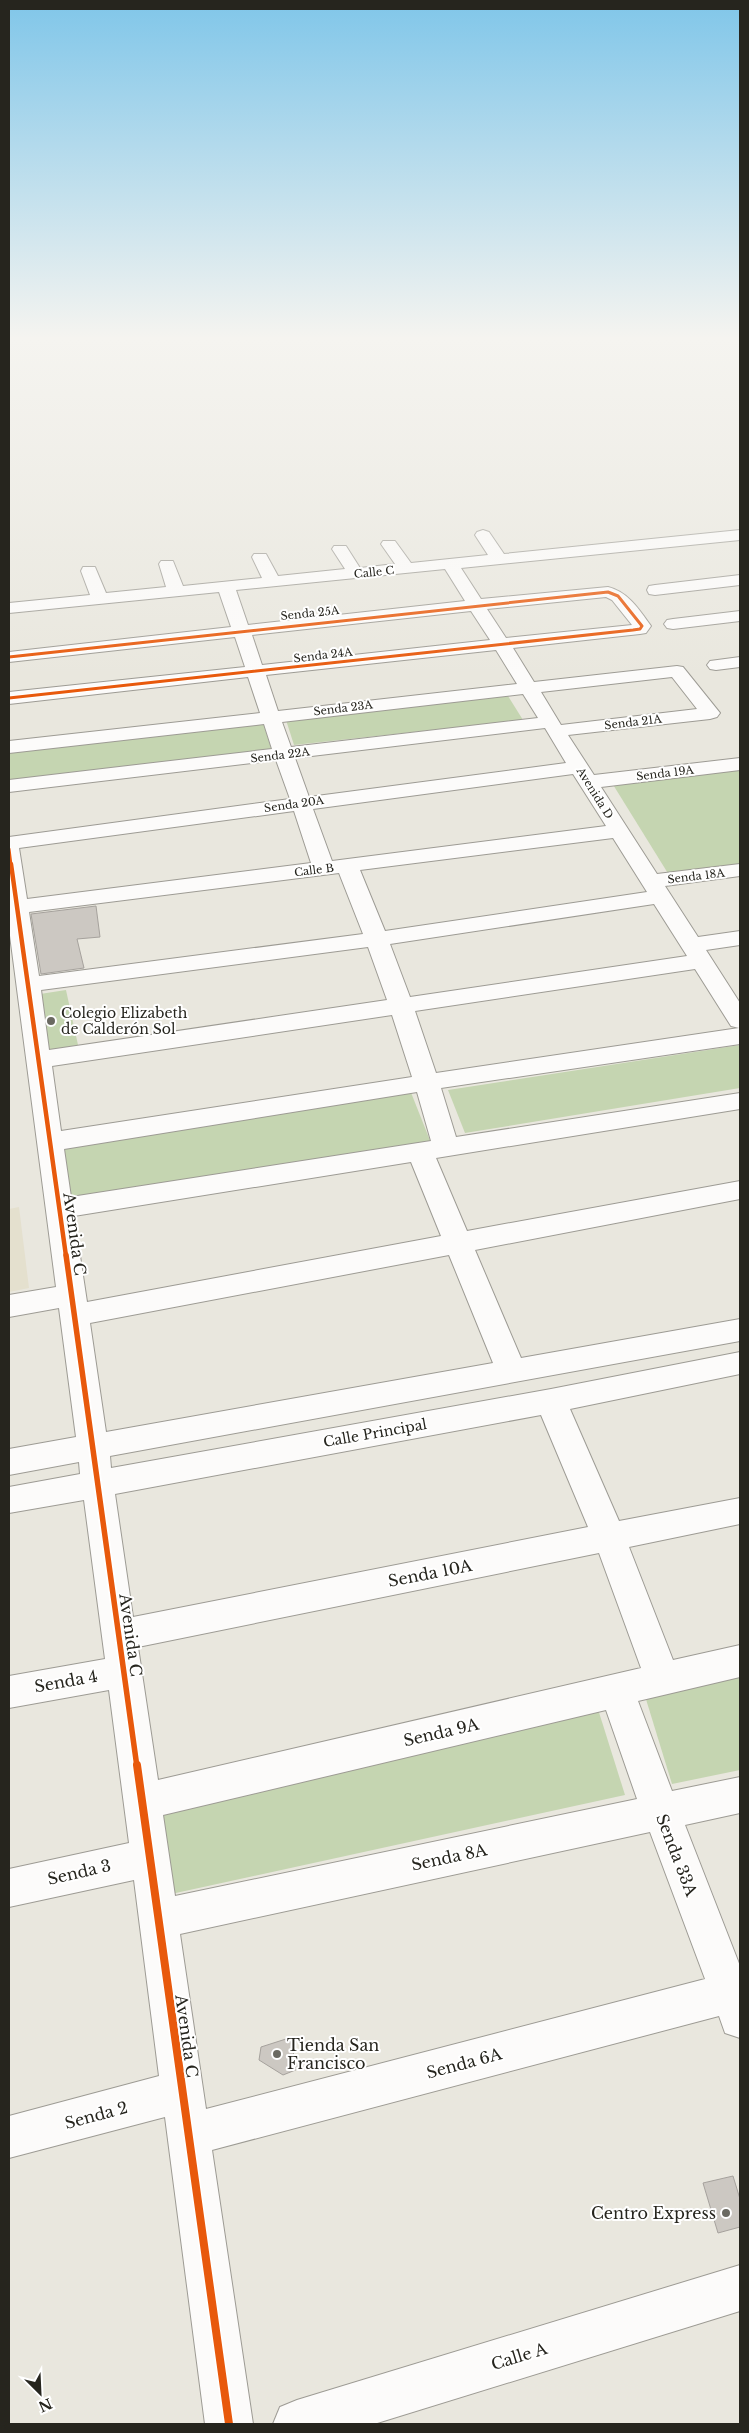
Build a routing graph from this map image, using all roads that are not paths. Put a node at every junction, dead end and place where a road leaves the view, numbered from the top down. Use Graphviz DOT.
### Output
graph roads {
  1 [pos="483,535"];
  2 [pos="740,535"];
  3 [pos="563,538"];
  4 [pos="389,544"];
  5 [pos="340,549"];
  6 [pos="572,552"];
  7 [pos="260,556"];
  8 [pos="499,560"];
  9 [pos="167,564"];
  10 [pos="450,564"];
  11 [pos="406,568"];
  12 [pos="89,571"];
  13 [pos="355,574"];
  14 [pos="740,580"];
  15 [pos="272,582"];
  16 [pos="226,587"];
  17 [pos="655,590"];
  18 [pos="176,591"];
  19 [pos="100,599"];
  20 [pos="476,605"];
  21 [pos="9,608"];
  22 [pos="740,616"];
  23 [pos="673,624"];
  24 [pos="640,629"];
  25 [pos="241,631"];
  26 [pos="501,645"];
  27 [pos="9,657"];
  28 [pos="740,662"];
  29 [pos="716,665"];
  30 [pos="255,672"];
  31 [pos="528,686"];
  32 [pos="9,698"];
  33 [pos="710,713"];
  34 [pos="271,717"];
  35 [pos="553,727"];
  36 [pos="9,748"];
  37 [pos="284,755"];
  38 [pos="740,764"];
  39 [pos="584,775"];
  40 [pos="9,786"];
  41 [pos="301,803"];
  42 [pos="620,831"];
  43 [pos="9,843"];
  44 [pos="9,849"];
  45 [pos="347,866"];
  46 [pos="324,869"];
  47 [pos="740,870"];
  48 [pos="656,889"];
  49 [pos="13,907"];
  50 [pos="740,938"];
  51 [pos="378,939"];
  52 [pos="698,953"];
  53 [pos="22,993"];
  54 [pos="403,1007"];
  55 [pos="738,1015"];
  56 [pos="740,1036"];
  57 [pos="38,1060"];
  58 [pos="427,1082"];
  59 [pos="740,1101"];
  60 [pos="50,1142"];
  61 [pos="433,1150"];
  62 [pos="740,1190"];
  63 [pos="59,1209"];
  64 [pos="458,1241"];
  65 [pos="73,1305"];
  66 [pos="9,1306"];
  67 [pos="740,1330"];
  68 [pos="740,1363"];
  69 [pos="510,1370"];
  70 [pos="551,1401"];
  71 [pos="92,1447"];
  72 [pos="9,1462"];
  73 [pos="98,1483"];
  74 [pos="9,1500"];
  75 [pos="740,1511"];
  76 [pos="608,1537"];
  77 [pos="119,1635"];
  78 [pos="740,1662"];
  79 [pos="124,1671"];
  80 [pos="662,1678"];
  81 [pos="617,1691"];
  82 [pos="9,1692"];
  83 [pos="740,1794"];
  84 [pos="142,1802"];
  85 [pos="661,1812"];
  86 [pos="150,1857"];
  87 [pos="9,1888"];
  88 [pos="158,1919"];
  89 [pos="737,2000"];
  90 [pos="183,2091"];
  91 [pos="188,2135"];
  92 [pos="9,2137"];
  93 [pos="740,2288"];
  94 [pos="229,2424"];
  95 [pos="298,2424"];
  1 -- 8 [label="street"];
  2 -- 6 [label="street, Calle C"];
  3 -- 6 [label="street"];
  4 -- 11 [label="street"];
  5 -- 13 [label="street"];
  6 -- 8 [label="street, Calle C"];
  7 -- 15 [label="street"];
  8 -- 10 [label="street, Calle C"];
  9 -- 18 [label="street"];
  10 -- 11 [label="street, Calle C"];
  10 -- 20 [label="street, Avenida D"];
  11 -- 13 [label="street, Calle C"];
  12 -- 19 [label="street"];
  13 -- 15 [label="street, Calle C"];
  14 -- 17 [label="street"];
  15 -- 16 [label="street, Calle C"];
  16 -- 18 [label="street, Calle C"];
  16 -- 25 [label="street"];
  18 -- 19 [label="street, Calle C"];
  19 -- 21 [label="street, Calle C"];
  20 -- 24 [label="street, Senda 25A"];
  20 -- 25 [label="street, Senda 25A"];
  20 -- 26 [label="street, Avenida D"];
  22 -- 23 [label="street"];
  24 -- 26 [label="street, Senda 24A"];
  25 -- 27 [label="street, Senda 25A"];
  25 -- 30 [label="street"];
  26 -- 30 [label="street, Senda 24A"];
  26 -- 31 [label="street, Avenida D"];
  28 -- 29 [label="street"];
  30 -- 32 [label="street, Senda 24A"];
  30 -- 34 [label="street"];
  31 -- 33 [label="street, Senda 23A"];
  31 -- 34 [label="street, Senda 23A"];
  31 -- 35 [label="street, Avenida D"];
  33 -- 35 [label="street, Senda 21A"];
  34 -- 36 [label="street, Senda 23A"];
  34 -- 37 [label="street"];
  35 -- 37 [label="street, Senda 22A"];
  35 -- 39 [label="street, Avenida D"];
  37 -- 40 [label="street, Senda 22A"];
  37 -- 41 [label="street"];
  38 -- 39 [label="street, Senda 19A"];
  39 -- 41 [label="street, Senda 20A"];
  39 -- 42 [label="street, Avenida D"];
  41 -- 43 [label="street, Senda 20A"];
  41 -- 46 [label="street"];
  42 -- 45 [label="street, Calle B"];
  42 -- 48 [label="street, Avenida D"];
  44 -- 49 [label="street, Avenida C"];
  45 -- 46 [label="street, Calle B"];
  45 -- 51 [label="street"];
  46 -- 49 [label="street, Calle B"];
  47 -- 48 [label="street, Senda 18A"];
  48 -- 51 [label="street, Senda 18A"];
  48 -- 52 [label="street, Avenida D"];
  49 -- 53 [label="street, Avenida C"];
  50 -- 52 [label="street"];
  51 -- 53 [label="street, Senda 18A"];
  51 -- 54 [label="street"];
  52 -- 54 [label="street"];
  52 -- 55 [label="street, Avenida D"];
  53 -- 57 [label="street, Avenida C"];
  54 -- 57 [label="street"];
  54 -- 58 [label="street"];
  56 -- 58 [label="street"];
  57 -- 60 [label="street, Avenida C"];
  58 -- 60 [label="street"];
  58 -- 61 [label="street"];
  59 -- 61 [label="street"];
  60 -- 63 [label="street, Avenida C"];
  61 -- 63 [label="street"];
  61 -- 64 [label="street"];
  62 -- 64 [label="street"];
  63 -- 65 [label="street, Avenida C"];
  64 -- 65 [label="street"];
  64 -- 69 [label="street"];
  65 -- 66 [label="street"];
  65 -- 71 [label="street, Avenida C"];
  67 -- 69 [label="street"];
  68 -- 70 [label="street, Calle Principal"];
  69 -- 71 [label="street"];
  70 -- 73 [label="street, Calle Principal"];
  70 -- 76 [label="street"];
  71 -- 72 [label="street"];
  71 -- 73 [label="street, Avenida C"];
  73 -- 74 [label="street, Calle Principal"];
  73 -- 77 [label="street, Avenida C"];
  75 -- 76 [label="street, Senda 10A"];
  76 -- 77 [label="street, Senda 10A"];
  76 -- 80 [label="street"];
  77 -- 79 [label="street, Avenida C"];
  78 -- 80 [label="street, Senda 9A"];
  79 -- 82 [label="street, Senda 4"];
  79 -- 84 [label="street, Avenida C"];
  80 -- 81 [label="street, Senda 9A"];
  81 -- 84 [label="street, Senda 9A"];
  81 -- 85 [label="street, Senda 33A"];
  83 -- 85 [label="street, Senda 8A"];
  84 -- 86 [label="street, Avenida C"];
  85 -- 88 [label="street, Senda 8A"];
  85 -- 89 [label="street, Senda 33A"];
  86 -- 87 [label="street, Senda 3"];
  86 -- 88 [label="street, Avenida C"];
  88 -- 90 [label="street, Avenida C"];
  89 -- 91 [label="street, Senda 6A"];
  90 -- 91 [label="street, Avenida C"];
  90 -- 92 [label="street, Senda 2"];
  91 -- 94 [label="street, Avenida C"];
  93 -- 95 [label="street, Calle A"];
}
